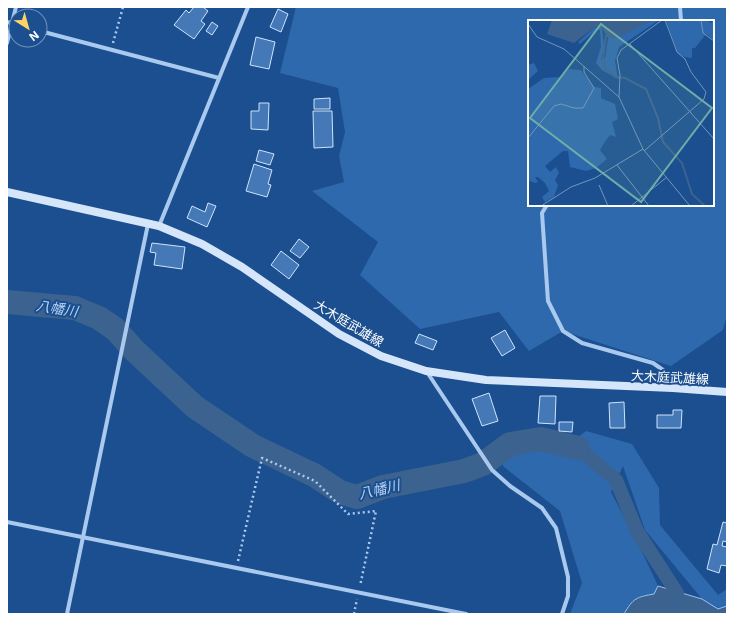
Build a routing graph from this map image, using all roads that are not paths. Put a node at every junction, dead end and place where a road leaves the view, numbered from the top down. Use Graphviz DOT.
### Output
graph roads {
  1 [pos="248,7"];
  2 [pos="680,7"];
  3 [pos="681,20"];
  4 [pos="48,33"];
  5 [pos="219,78"];
  6 [pos="7,192"];
  7 [pos="546,206"];
  8 [pos="148,224"];
  9 [pos="159,226"];
  10 [pos="426,371"];
  11 [pos="673,388"];
  12 [pos="727,392"];
  13 [pos="7,522"];
  14 [pos="83,538"];
  15 [pos="67,614"];
  16 [pos="466,614"];
  17 [pos="562,614"];
  1 -- 5 [label="street"];
  2 -- 3 [label="street"];
  4 -- 5 [label="street"];
  5 -- 9 [label="street"];
  6 -- 8 [label="main road, 大木庭武雄線"];
  7 -- 11 [label="street"];
  8 -- 9 [label="main road, 大木庭武雄線"];
  8 -- 14 [label="street"];
  9 -- 10 [label="main road, 大木庭武雄線"];
  10 -- 11 [label="main road, 大木庭武雄線"];
  10 -- 17 [label="street"];
  11 -- 12 [label="main road, 大木庭武雄線"];
  13 -- 14 [label="street"];
  14 -- 15 [label="street"];
  14 -- 16 [label="street"];
}
